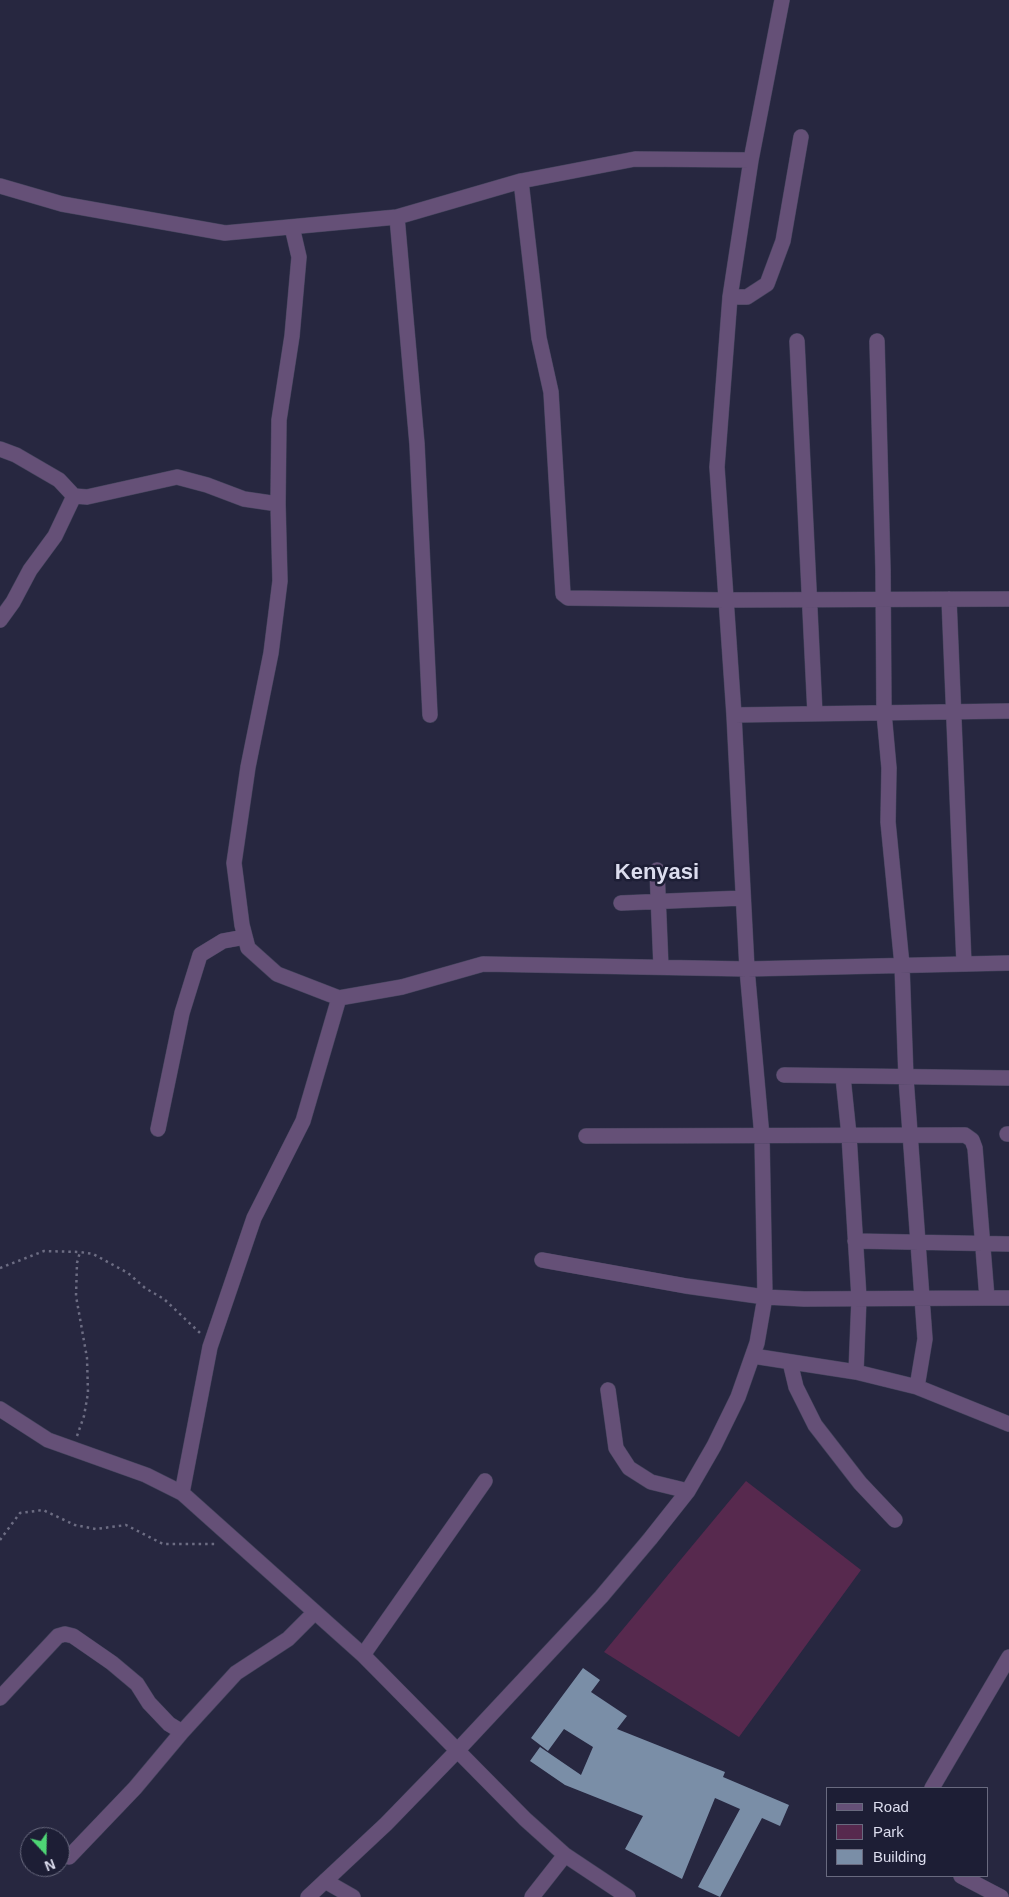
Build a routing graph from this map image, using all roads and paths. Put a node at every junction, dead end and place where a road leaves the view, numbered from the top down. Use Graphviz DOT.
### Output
graph roads {
  1 [pos="782,0"];
  2 [pos="801,137"];
  3 [pos="751,160"];
  4 [pos="521,181"];
  5 [pos="0,186"];
  6 [pos="397,218"];
  7 [pos="292,227"];
  8 [pos="730,296"];
  9 [pos="797,341"];
  10 [pos="877,341"];
  11 [pos="0,449"];
  12 [pos="74,496"];
  13 [pos="278,504"];
  14 [pos="882,599"];
  15 [pos="949,599"];
  16 [pos="1009,599"];
  17 [pos="726,600"];
  18 [pos="811,601"];
  19 [pos="0,620"];
  20 [pos="1009,711"];
  21 [pos="952,712"];
  22 [pos="884,713"];
  23 [pos="815,714"];
  24 [pos="430,715"];
  25 [pos="734,715"];
  26 [pos="657,870"];
  27 [pos="743,898"];
  28 [pos="658,902"];
  29 [pos="621,903"];
  30 [pos="245,937"];
  31 [pos="1009,962"];
  32 [pos="964,964"];
  33 [pos="902,965"];
  34 [pos="661,967"];
  35 [pos="747,969"];
  36 [pos="339,998"];
  37 [pos="784,1075"];
  38 [pos="843,1077"];
  39 [pos="906,1078"];
  40 [pos="1009,1078"];
  41 [pos="158,1129"];
  42 [pos="909,1134"];
  43 [pos="849,1135"];
  44 [pos="586,1136"];
  45 [pos="762,1137"];
  46 [pos="855,1241"];
  47 [pos="919,1243"];
  48 [pos="983,1243"];
  49 [pos="1009,1244"];
  50 [pos="80,1252"];
  51 [pos="542,1260"];
  52 [pos="0,1268"];
  53 [pos="765,1297"];
  54 [pos="859,1298"];
  55 [pos="987,1298"];
  56 [pos="1009,1298"];
  57 [pos="923,1299"];
  58 [pos="210,1347"];
  59 [pos="753,1356"];
  60 [pos="790,1362"];
  61 [pos="856,1372"];
  62 [pos="917,1387"];
  63 [pos="608,1390"];
  64 [pos="0,1409"];
  65 [pos="1009,1424"];
  66 [pos="74,1450"];
  67 [pos="485,1481"];
  68 [pos="688,1491"];
  69 [pos="182,1493"];
  70 [pos="895,1520"];
  71 [pos="0,1540"];
  72 [pos="234,1540"];
  73 [pos="315,1612"];
  74 [pos="363,1655"];
  75 [pos="1009,1657"];
  76 [pos="0,1698"];
  77 [pos="182,1732"];
  78 [pos="456,1752"];
  79 [pos="933,1787"];
  80 [pos="565,1855"];
  81 [pos="70,1857"];
  82 [pos="963,1877"];
  83 [pos="325,1881"];
  84 [pos="308,1897"];
  85 [pos="353,1897"];
  86 [pos="532,1897"];
  87 [pos="628,1897"];
  88 [pos="1001,1897"];
  1 -- 3 [label="street"];
  2 -- 8 [label="street"];
  3 -- 4 [label="street"];
  3 -- 8 [label="street"];
  4 -- 6 [label="street"];
  4 -- 17 [label="street"];
  5 -- 7 [label="street"];
  6 -- 7 [label="street"];
  6 -- 24 [label="street"];
  7 -- 13 [label="street"];
  8 -- 17 [label="street"];
  9 -- 18 [label="street"];
  10 -- 14 [label="street"];
  11 -- 12 [label="street"];
  12 -- 13 [label="street"];
  12 -- 19 [label="street"];
  13 -- 30 [label="street"];
  14 -- 15 [label="street"];
  14 -- 18 [label="street"];
  14 -- 22 [label="street"];
  15 -- 16 [label="street"];
  15 -- 21 [label="street"];
  17 -- 18 [label="street"];
  17 -- 25 [label="street"];
  18 -- 23 [label="street"];
  20 -- 21 [label="street"];
  21 -- 22 [label="street"];
  21 -- 32 [label="street"];
  22 -- 23 [label="street"];
  22 -- 33 [label="street"];
  23 -- 25 [label="street"];
  25 -- 27 [label="street"];
  26 -- 28 [label="street"];
  27 -- 28 [label="street"];
  27 -- 35 [label="street"];
  28 -- 29 [label="street"];
  28 -- 34 [label="street"];
  30 -- 36 [label="street"];
  30 -- 41 [label="street"];
  31 -- 32 [label="street"];
  32 -- 33 [label="street"];
  33 -- 35 [label="street"];
  33 -- 39 [label="street"];
  34 -- 35 [label="street"];
  34 -- 36 [label="street"];
  35 -- 45 [label="street"];
  36 -- 58 [label="street"];
  37 -- 38 [label="street"];
  38 -- 39 [label="street"];
  38 -- 43 [label="street"];
  39 -- 40 [label="street"];
  39 -- 42 [label="street"];
  42 -- 43 [label="street"];
  42 -- 47 [label="street"];
  42 -- 48 [label="street"];
  43 -- 45 [label="street"];
  43 -- 46 [label="street"];
  44 -- 45 [label="street"];
  45 -- 53 [label="street"];
  46 -- 47 [label="street"];
  46 -- 54 [label="street"];
  47 -- 48 [label="street"];
  47 -- 57 [label="street"];
  48 -- 49 [label="street"];
  48 -- 55 [label="street"];
  50 -- 52 [label="path"];
  50 -- 58 [label="path"];
  50 -- 66 [label="path"];
  51 -- 53 [label="street"];
  53 -- 54 [label="street"];
  53 -- 59 [label="street"];
  54 -- 57 [label="street"];
  54 -- 61 [label="street"];
  55 -- 56 [label="street"];
  55 -- 57 [label="street"];
  57 -- 62 [label="street"];
  58 -- 69 [label="street"];
  59 -- 60 [label="street"];
  59 -- 68 [label="street"];
  60 -- 61 [label="street"];
  60 -- 70 [label="street"];
  61 -- 62 [label="street"];
  62 -- 65 [label="street"];
  63 -- 68 [label="street"];
  64 -- 66 [label="street"];
  66 -- 69 [label="street"];
  67 -- 74 [label="street"];
  68 -- 78 [label="street"];
  69 -- 72 [label="street"];
  71 -- 72 [label="path"];
  72 -- 73 [label="street"];
  73 -- 74 [label="street"];
  73 -- 77 [label="street"];
  74 -- 78 [label="street"];
  75 -- 79 [label="street"];
  76 -- 77 [label="street"];
  77 -- 81 [label="street"];
  78 -- 80 [label="street"];
  78 -- 83 [label="street"];
  80 -- 86 [label="street"];
  80 -- 87 [label="street"];
  82 -- 88 [label="street"];
  83 -- 84 [label="street"];
  83 -- 85 [label="street"];
}
